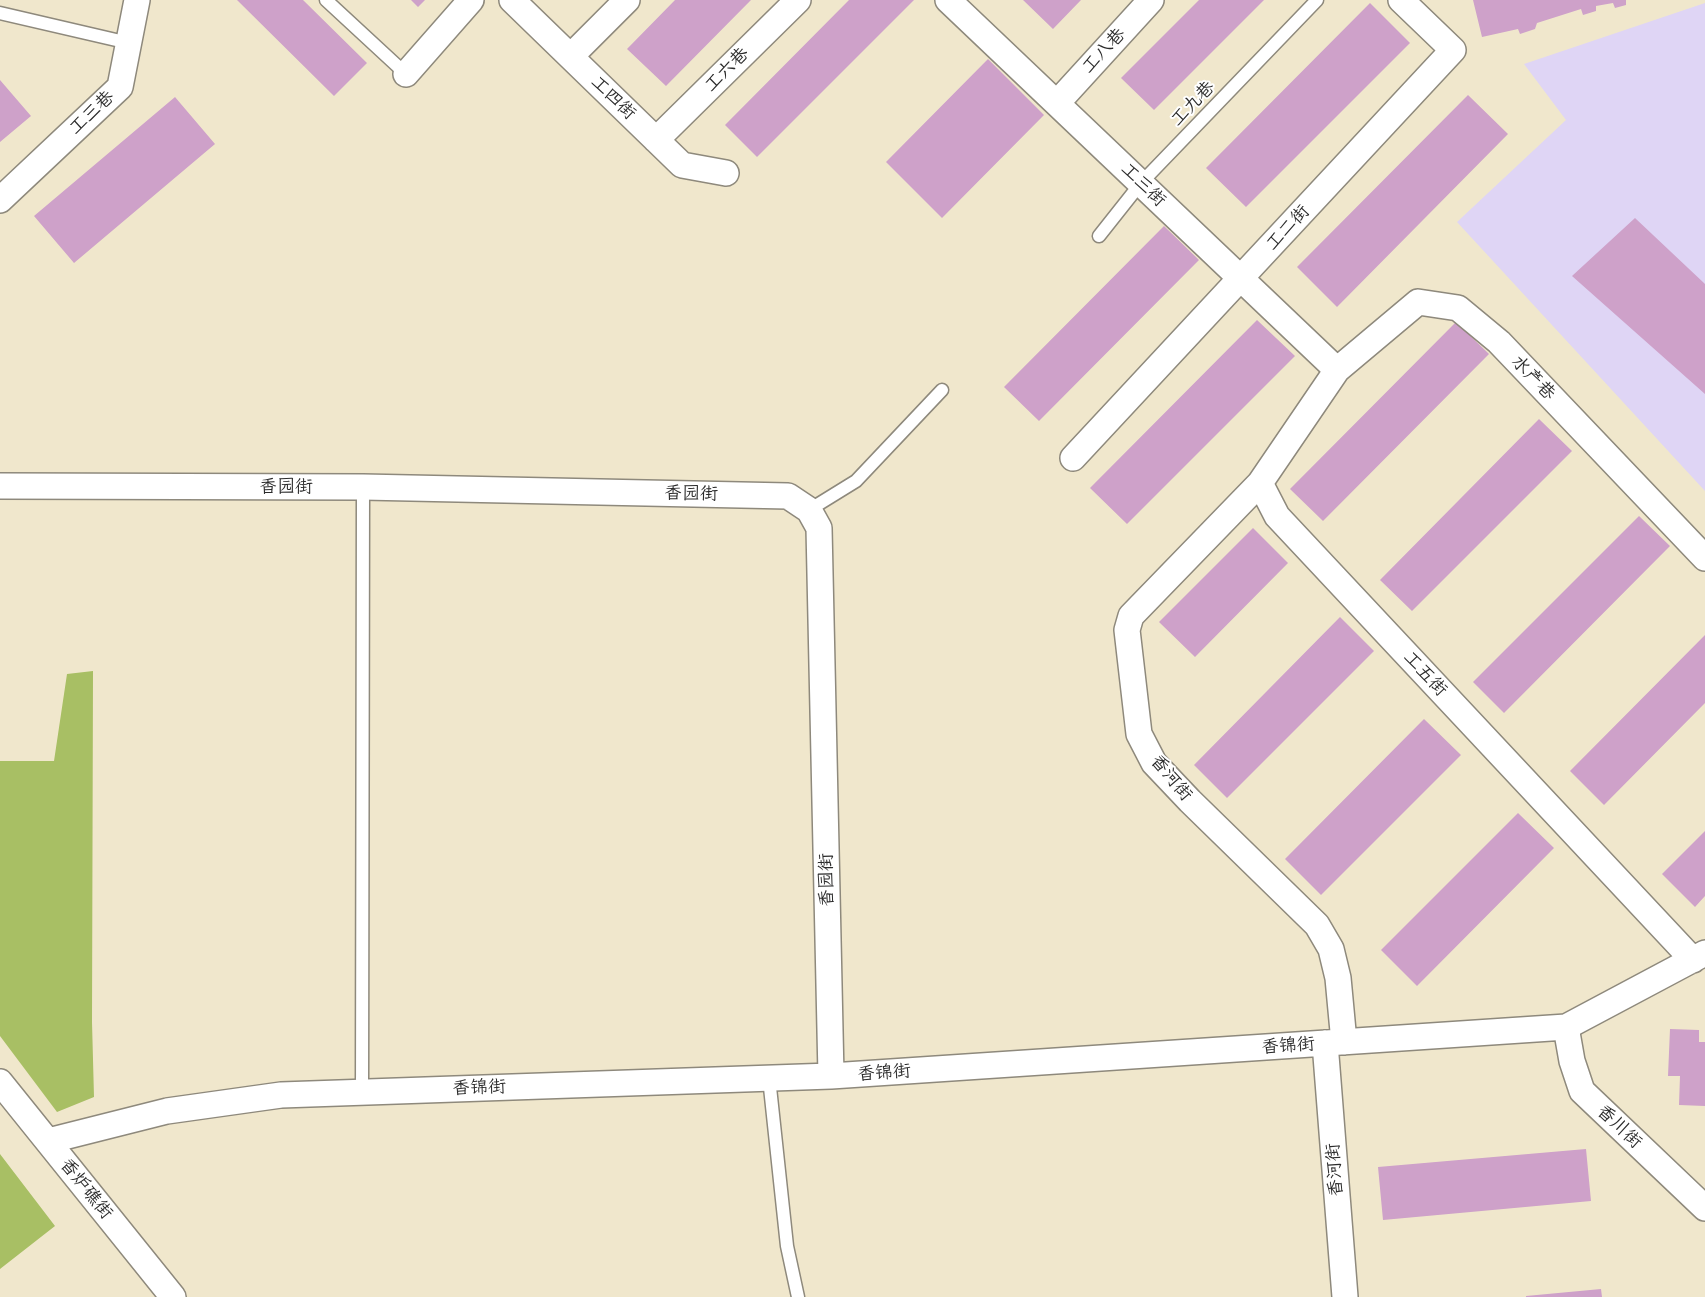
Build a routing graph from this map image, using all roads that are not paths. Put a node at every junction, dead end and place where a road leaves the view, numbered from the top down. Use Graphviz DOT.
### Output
graph roads {
  1 [pos="137,0"];
  2 [pos="326,0"];
  3 [pos="471,0"];
  4 [pos="512,0"];
  5 [pos="626,0"];
  6 [pos="798,0"];
  7 [pos="1151,0"];
  8 [pos="1317,0"];
  9 [pos="1401,0"];
  10 [pos="956,3"];
  11 [pos="0,13"];
  12 [pos="129,42"];
  13 [pos="570,56"];
  14 [pos="406,74"];
  15 [pos="1057,103"];
  16 [pos="656,140"];
  17 [pos="726,173"];
  18 [pos="1141,183"];
  19 [pos="0,200"];
  20 [pos="1099,236"];
  21 [pos="1241,278"];
  22 [pos="1337,370"];
  23 [pos="942,390"];
  24 [pos="1073,458"];
  25 [pos="1260,483"];
  26 [pos="0,486"];
  27 [pos="363,487"];
  28 [pos="809,510"];
  29 [pos="1705,558"];
  30 [pos="1699,956"];
  31 [pos="1566,1027"];
  32 [pos="1334,1042"];
  33 [pos="831,1076"];
  34 [pos="769,1078"];
  35 [pos="0,1082"];
  36 [pos="362,1092"];
  37 [pos="48,1141"];
  38 [pos="1705,1208"];
  39 [pos="173,1297"];
  40 [pos="798,1297"];
  41 [pos="1345,1297"];
  1 -- 12 [label="street, 工三巷"];
  2 -- 14 [label="lane"];
  3 -- 14 [label="street"];
  4 -- 13 [label="street, 工四街"];
  5 -- 13 [label="street"];
  6 -- 16 [label="street, 工六巷"];
  7 -- 15 [label="street, 工八巷"];
  8 -- 18 [label="lane, 工九巷"];
  9 -- 21 [label="street, 工二街"];
  10 -- 15 [label="street, 工三街"];
  11 -- 12 [label="lane"];
  12 -- 19 [label="street, 工三巷"];
  13 -- 16 [label="street, 工四街"];
  15 -- 18 [label="street, 工三街"];
  16 -- 17 [label="street, 工四街"];
  18 -- 20 [label="lane, 工九巷"];
  18 -- 21 [label="street, 工三街"];
  21 -- 22 [label="street, 工三街"];
  21 -- 24 [label="street, 工二街"];
  22 -- 25 [label="street"];
  22 -- 29 [label="street, 水产巷"];
  23 -- 28 [label="lane"];
  25 -- 30 [label="street, 工五街"];
  25 -- 32 [label="street, 香河街"];
  26 -- 27 [label="street, 香园街"];
  27 -- 28 [label="street, 香园街"];
  27 -- 36 [label="lane"];
  28 -- 33 [label="street, 香园街"];
  30 -- 31 [label="street, 香锦街"];
  31 -- 32 [label="street, 香锦街"];
  31 -- 38 [label="street, 香川街"];
  32 -- 33 [label="street, 香锦街"];
  32 -- 41 [label="street, 香河街"];
  33 -- 34 [label="street, 香锦街"];
  34 -- 36 [label="street, 香锦街"];
  34 -- 40 [label="lane"];
  35 -- 37 [label="street, 香炉礁街"];
  36 -- 37 [label="street, 香锦街"];
  37 -- 39 [label="street, 香炉礁街"];
}
